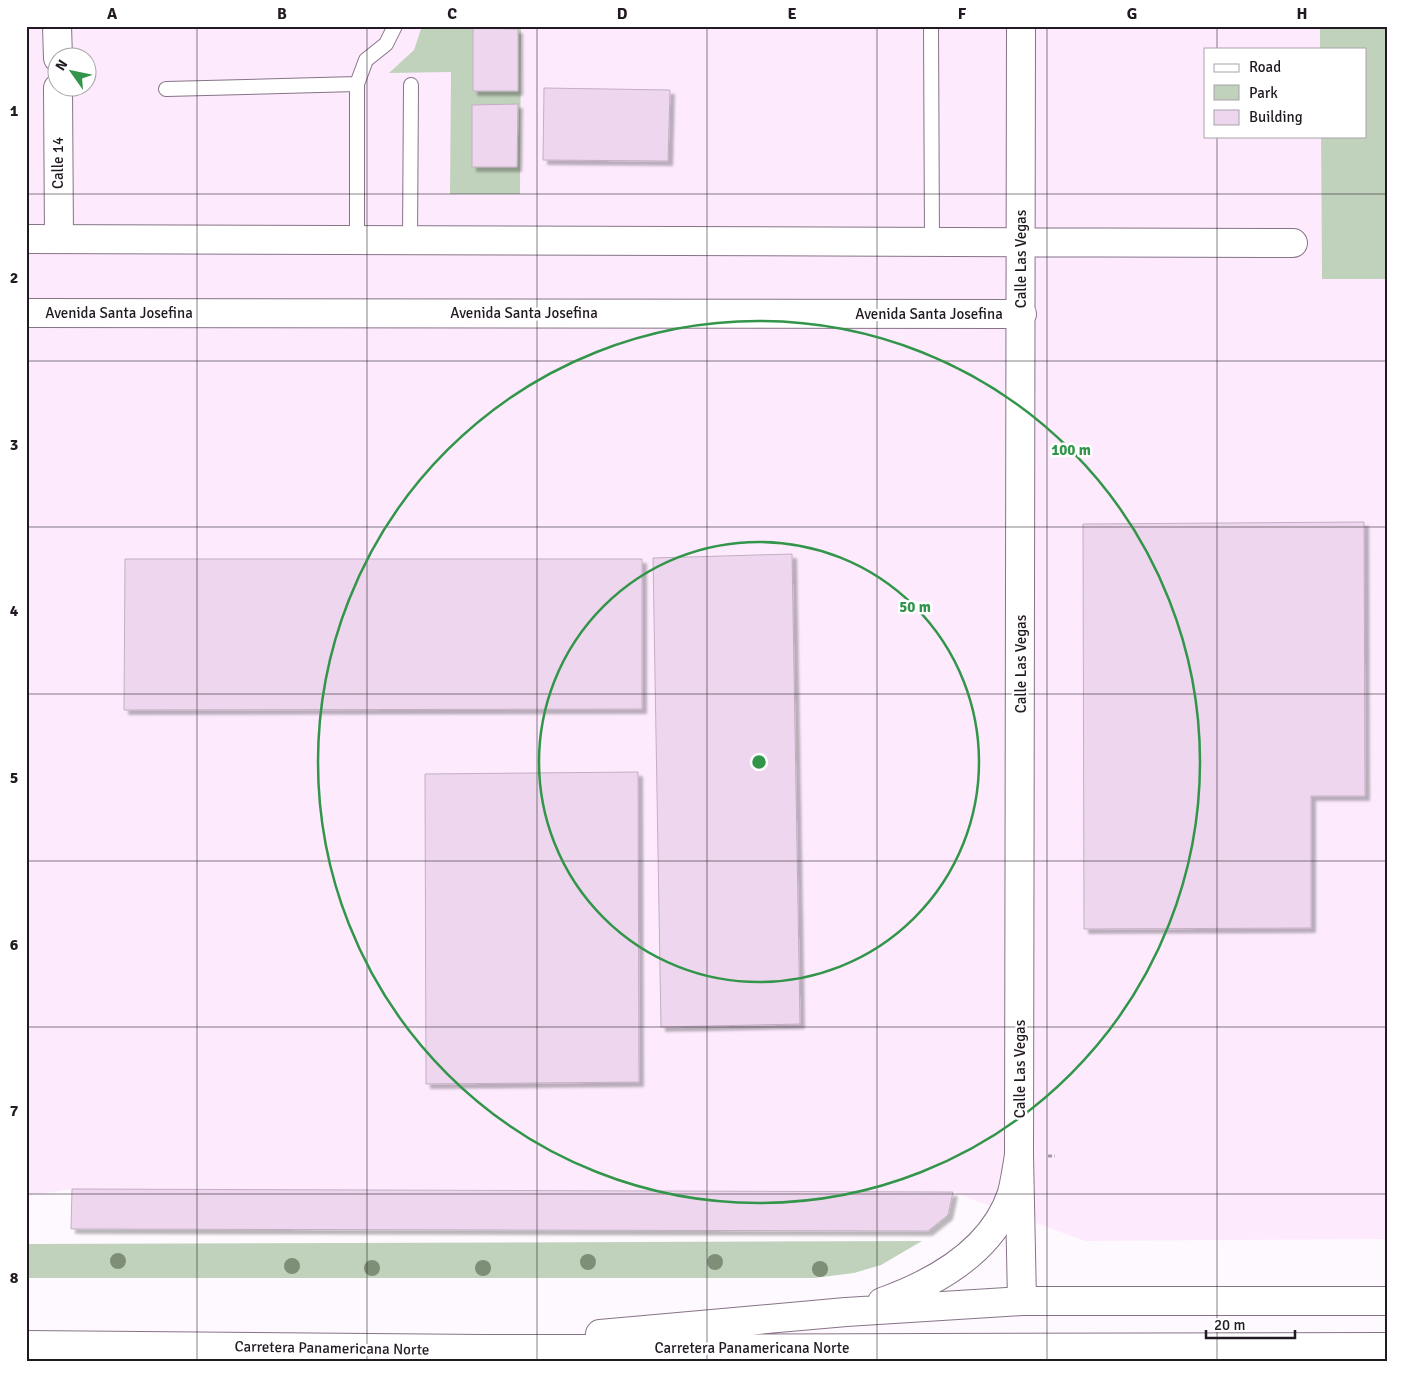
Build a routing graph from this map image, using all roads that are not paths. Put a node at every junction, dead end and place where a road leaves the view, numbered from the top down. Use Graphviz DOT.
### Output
graph roads {
  1 [pos="58,26"];
  2 [pos="395,26"];
  3 [pos="931,26"];
  4 [pos="1021,26"];
  5 [pos="58,48"];
  6 [pos="356,84"];
  7 [pos="411,85"];
  8 [pos="166,89"];
  9 [pos="58,98"];
  10 [pos="26,239"];
  11 [pos="59,239"];
  12 [pos="357,241"];
  13 [pos="410,241"];
  14 [pos="932,243"];
  15 [pos="1292,243"];
  16 [pos="1021,244"];
  17 [pos="26,313"];
  18 [pos="1022,314"];
  19 [pos="1020,1155"];
  20 [pos="1022,1301"];
  21 [pos="1388,1301"];
  22 [pos="846,1312"];
  23 [pos="26,1345"];
  24 [pos="1388,1347"];
  25 [pos="484,1349"];
  1 -- 5 [label="main road"];
  2 -- 6 [label="lane"];
  3 -- 14 [label="lane"];
  4 -- 16 [label="main road, Calle Las Vegas"];
  6 -- 8 [label="lane"];
  6 -- 12 [label="lane"];
  7 -- 13 [label="lane"];
  9 -- 11 [label="main road, Calle 14"];
  10 -- 11 [label="main road"];
  11 -- 12 [label="main road"];
  12 -- 13 [label="main road"];
  13 -- 14 [label="main road"];
  14 -- 16 [label="main road"];
  15 -- 16 [label="main road"];
  16 -- 18 [label="main road, Calle Las Vegas"];
  17 -- 18 [label="main road, Avenida Santa Josefina"];
  18 -- 19 [label="main road, Calle Las Vegas"];
  19 -- 20 [label="main road, Calle Las Vegas"];
  19 -- 22 [label="main road"];
  20 -- 21 [label="main road"];
  20 -- 22 [label="main road"];
  22 -- 25 [label="main road"];
  23 -- 25 [label="main road, Carretera Panamericana Norte"];
  24 -- 25 [label="main road, Carretera Panamericana Norte"];
}
